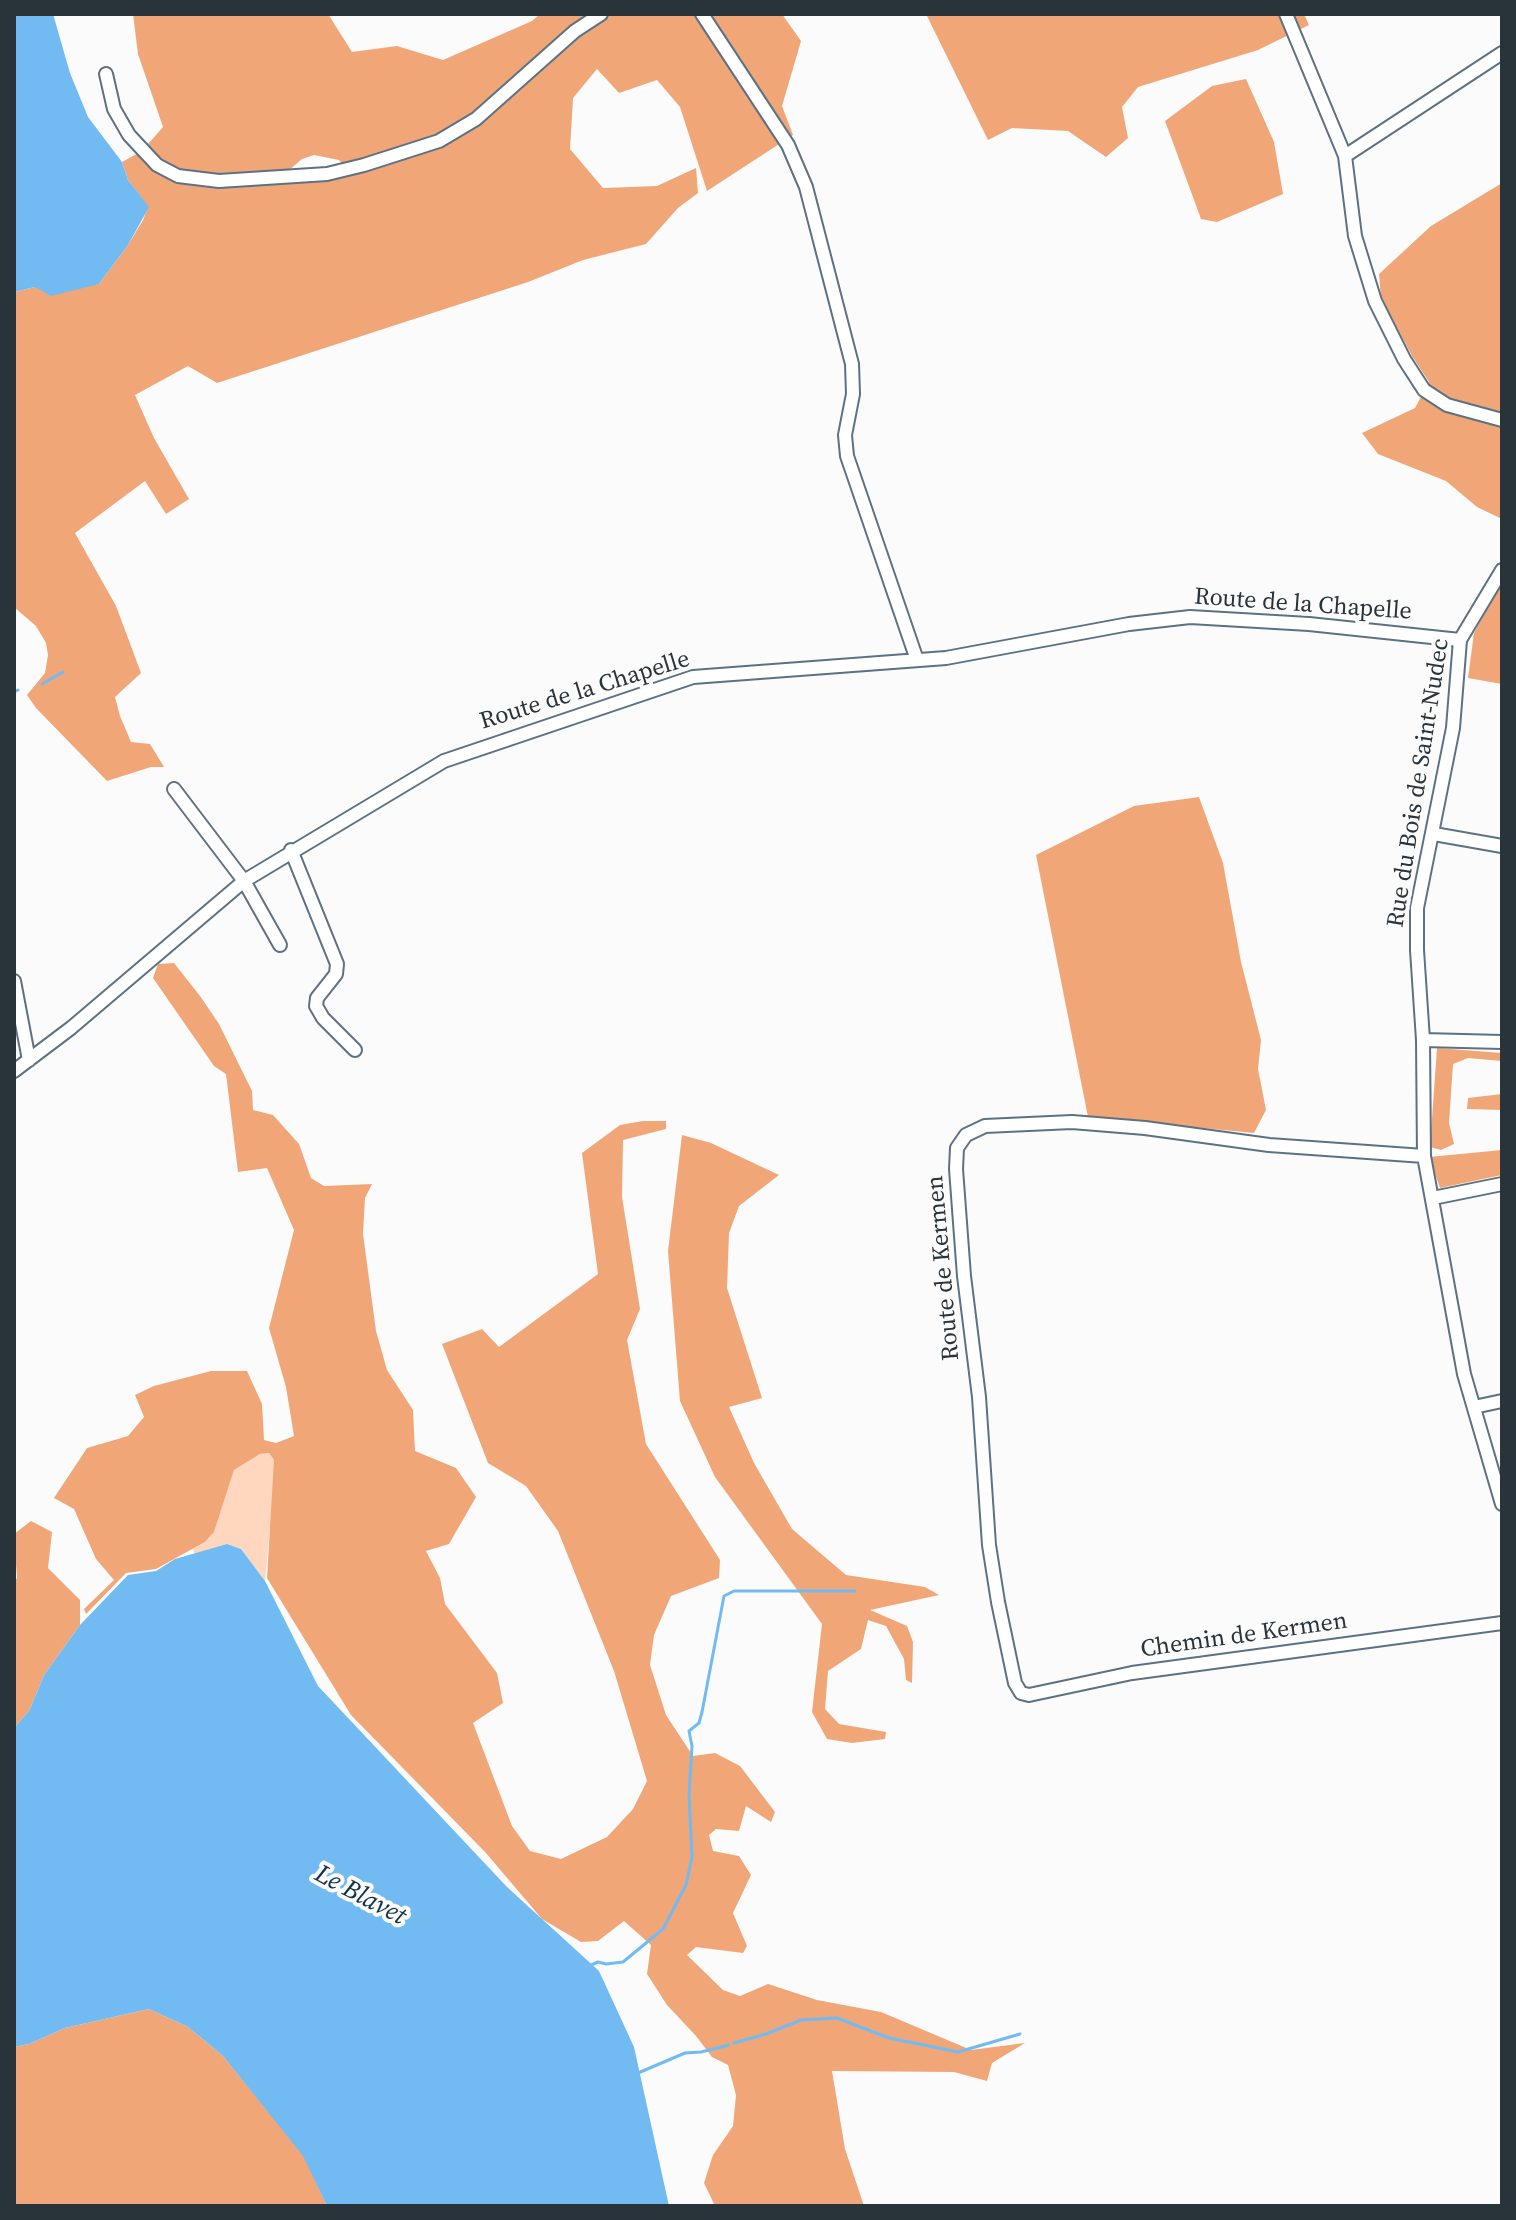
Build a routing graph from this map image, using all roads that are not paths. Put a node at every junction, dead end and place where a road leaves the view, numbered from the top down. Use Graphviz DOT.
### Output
graph roads {
  1 [pos="601,14"];
  2 [pos="702,14"];
  3 [pos="1286,14"];
  4 [pos="1502,53"];
  5 [pos="106,74"];
  6 [pos="1345,156"];
  7 [pos="1502,420"];
  8 [pos="1502,570"];
  9 [pos="1460,640"];
  10 [pos="917,660"];
  11 [pos="174,789"];
  12 [pos="1434,834"];
  13 [pos="1502,846"];
  14 [pos="291,850"];
  15 [pos="244,881"];
  16 [pos="280,945"];
  17 [pos="14,981"];
  18 [pos="1423,1040"];
  19 [pos="1502,1042"];
  20 [pos="355,1050"];
  21 [pos="29,1060"];
  22 [pos="14,1071"];
  23 [pos="1424,1156"];
  24 [pos="1502,1184"];
  25 [pos="1433,1198"];
  26 [pos="1502,1401"];
  27 [pos="1474,1407"];
  28 [pos="1502,1504"];
  29 [pos="1502,1623"];
  30 [pos="1011,1668"];
  1 -- 5 [label="street"];
  2 -- 10 [label="street"];
  3 -- 6 [label="street"];
  4 -- 6 [label="street"];
  6 -- 7 [label="street"];
  8 -- 9 [label="street, Rue du Bois de Saint-Nudec"];
  9 -- 10 [label="street, Route de la Chapelle"];
  9 -- 12 [label="street, Rue du Bois de Saint-Nudec"];
  10 -- 14 [label="street, Route de la Chapelle"];
  11 -- 15 [label="street"];
  12 -- 13 [label="street"];
  12 -- 18 [label="street, Rue du Bois de Saint-Nudec"];
  14 -- 15 [label="street, Route de la Chapelle"];
  14 -- 20 [label="street"];
  15 -- 16 [label="street"];
  15 -- 21 [label="street, Route de la Chapelle"];
  17 -- 21 [label="street"];
  18 -- 19 [label="street"];
  18 -- 23 [label="street, Rue du Bois de Saint-Nudec"];
  21 -- 22 [label="street, Route de la Chapelle"];
  23 -- 25 [label="street, Rue du Bois de Saint-Nudec"];
  23 -- 30 [label="street, Route de Kermen"];
  24 -- 25 [label="street"];
  25 -- 27 [label="street, Rue du Bois de Saint-Nudec"];
  26 -- 27 [label="street"];
  27 -- 28 [label="street, Rue du Bois de Saint-Nudec"];
  29 -- 30 [label="street, Chemin de Kermen"];
}
